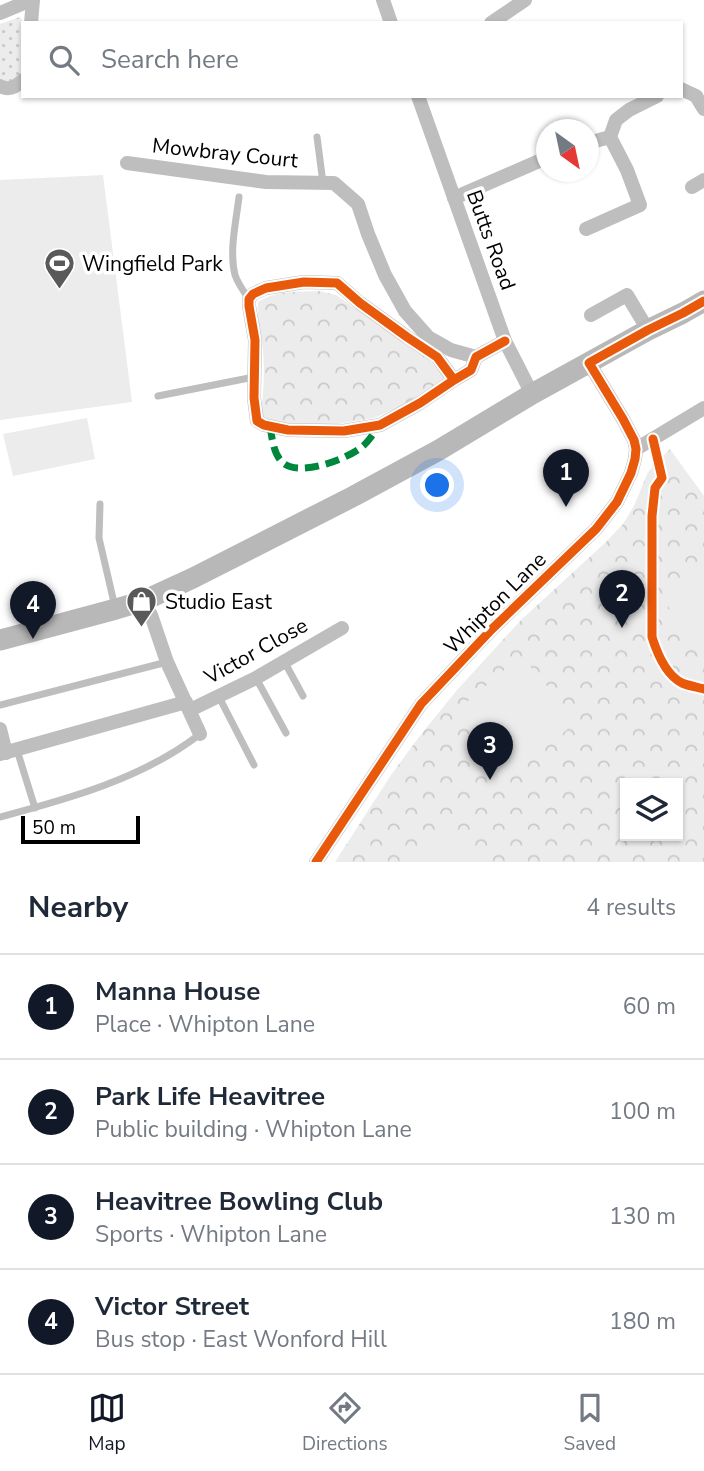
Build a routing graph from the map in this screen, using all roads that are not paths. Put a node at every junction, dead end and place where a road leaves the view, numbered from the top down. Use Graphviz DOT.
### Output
graph roads {
  1 [pos="32,0"];
  2 [pos="383,0"];
  3 [pos="525,0"];
  4 [pos="0,13"];
  5 [pos="31,21"];
  6 [pos="390,21"];
  7 [pos="494,21"];
  8 [pos="21,82"];
  9 [pos="0,86"];
  10 [pos="683,90"];
  11 [pos="419,98"];
  12 [pos="653,98"];
  13 [pos="704,109"];
  14 [pos="317,137"];
  15 [pos="610,137"];
  16 [pos="599,140"];
  17 [pos="127,163"];
  18 [pos="536,163"];
  19 [pos="323,183"];
  20 [pos="239,197"];
  21 [pos="454,198"];
  22 [pos="586,229"];
  23 [pos="249,299"];
  24 [pos="704,301"];
  25 [pos="592,315"];
  26 [pos="648,330"];
  27 [pos="505,341"];
  28 [pos="476,357"];
  29 [pos="589,363"];
  30 [pos="254,377"];
  31 [pos="454,380"];
  32 [pos="532,394"];
  33 [pos="158,396"];
  34 [pos="704,408"];
  35 [pos="636,449"];
  36 [pos="100,504"];
  37 [pos="143,601"];
  38 [pos="116,609"];
  39 [pos="342,628"];
  40 [pos="0,640"];
  41 [pos="284,661"];
  42 [pos="167,662"];
  43 [pos="256,678"];
  44 [pos="219,696"];
  45 [pos="303,696"];
  46 [pos="0,705"];
  47 [pos="188,706"];
  48 [pos="0,729"];
  49 [pos="286,733"];
  50 [pos="200,734"];
  51 [pos="8,752"];
  52 [pos="254,765"];
  53 [pos="35,808"];
  54 [pos="0,817"];
  55 [pos="316,862"];
  1 -- 4 [label="street"];
  1 -- 5 [label="street"];
  2 -- 6 [label="street"];
  3 -- 7 [label="street"];
  8 -- 9 [label="street"];
  10 -- 13 [label="street"];
  11 -- 21 [label="street, Butts Road"];
  12 -- 15 [label="street"];
  14 -- 19 [label="lane"];
  15 -- 16 [label="street"];
  15 -- 22 [label="street"];
  17 -- 19 [label="street, Mowbray Court"];
  18 -- 21 [label="street"];
  19 -- 28 [label="street, Mowbray Court"];
  20 -- 23 [label="lane"];
  21 -- 27 [label="street, Butts Road"];
  23 -- 30 [label="street"];
  23 -- 31 [label="street"];
  24 -- 26 [label="main road"];
  25 -- 26 [label="street"];
  26 -- 29 [label="main road"];
  27 -- 28 [label="street"];
  27 -- 32 [label="street, Butts Road"];
  28 -- 31 [label="street"];
  29 -- 32 [label="main road"];
  29 -- 35 [label="street"];
  30 -- 31 [label="street"];
  30 -- 33 [label="lane"];
  32 -- 37 [label="main road"];
  34 -- 35 [label="street"];
  35 -- 55 [label="street, Whipton Lane"];
  36 -- 38 [label="lane"];
  37 -- 38 [label="main road"];
  37 -- 42 [label="street"];
  38 -- 40 [label="main road"];
  39 -- 41 [label="street, Victor Close"];
  41 -- 43 [label="street, Victor Close"];
  41 -- 45 [label="lane"];
  42 -- 46 [label="lane"];
  42 -- 47 [label="street"];
  43 -- 44 [label="street, Victor Close"];
  43 -- 49 [label="lane"];
  44 -- 47 [label="street, Victor Close"];
  44 -- 52 [label="lane"];
  47 -- 50 [label="street"];
  47 -- 51 [label="street, Victor Close"];
  48 -- 51 [label="street"];
  50 -- 53 [label="lane"];
  51 -- 53 [label="lane"];
  53 -- 54 [label="lane"];
}
